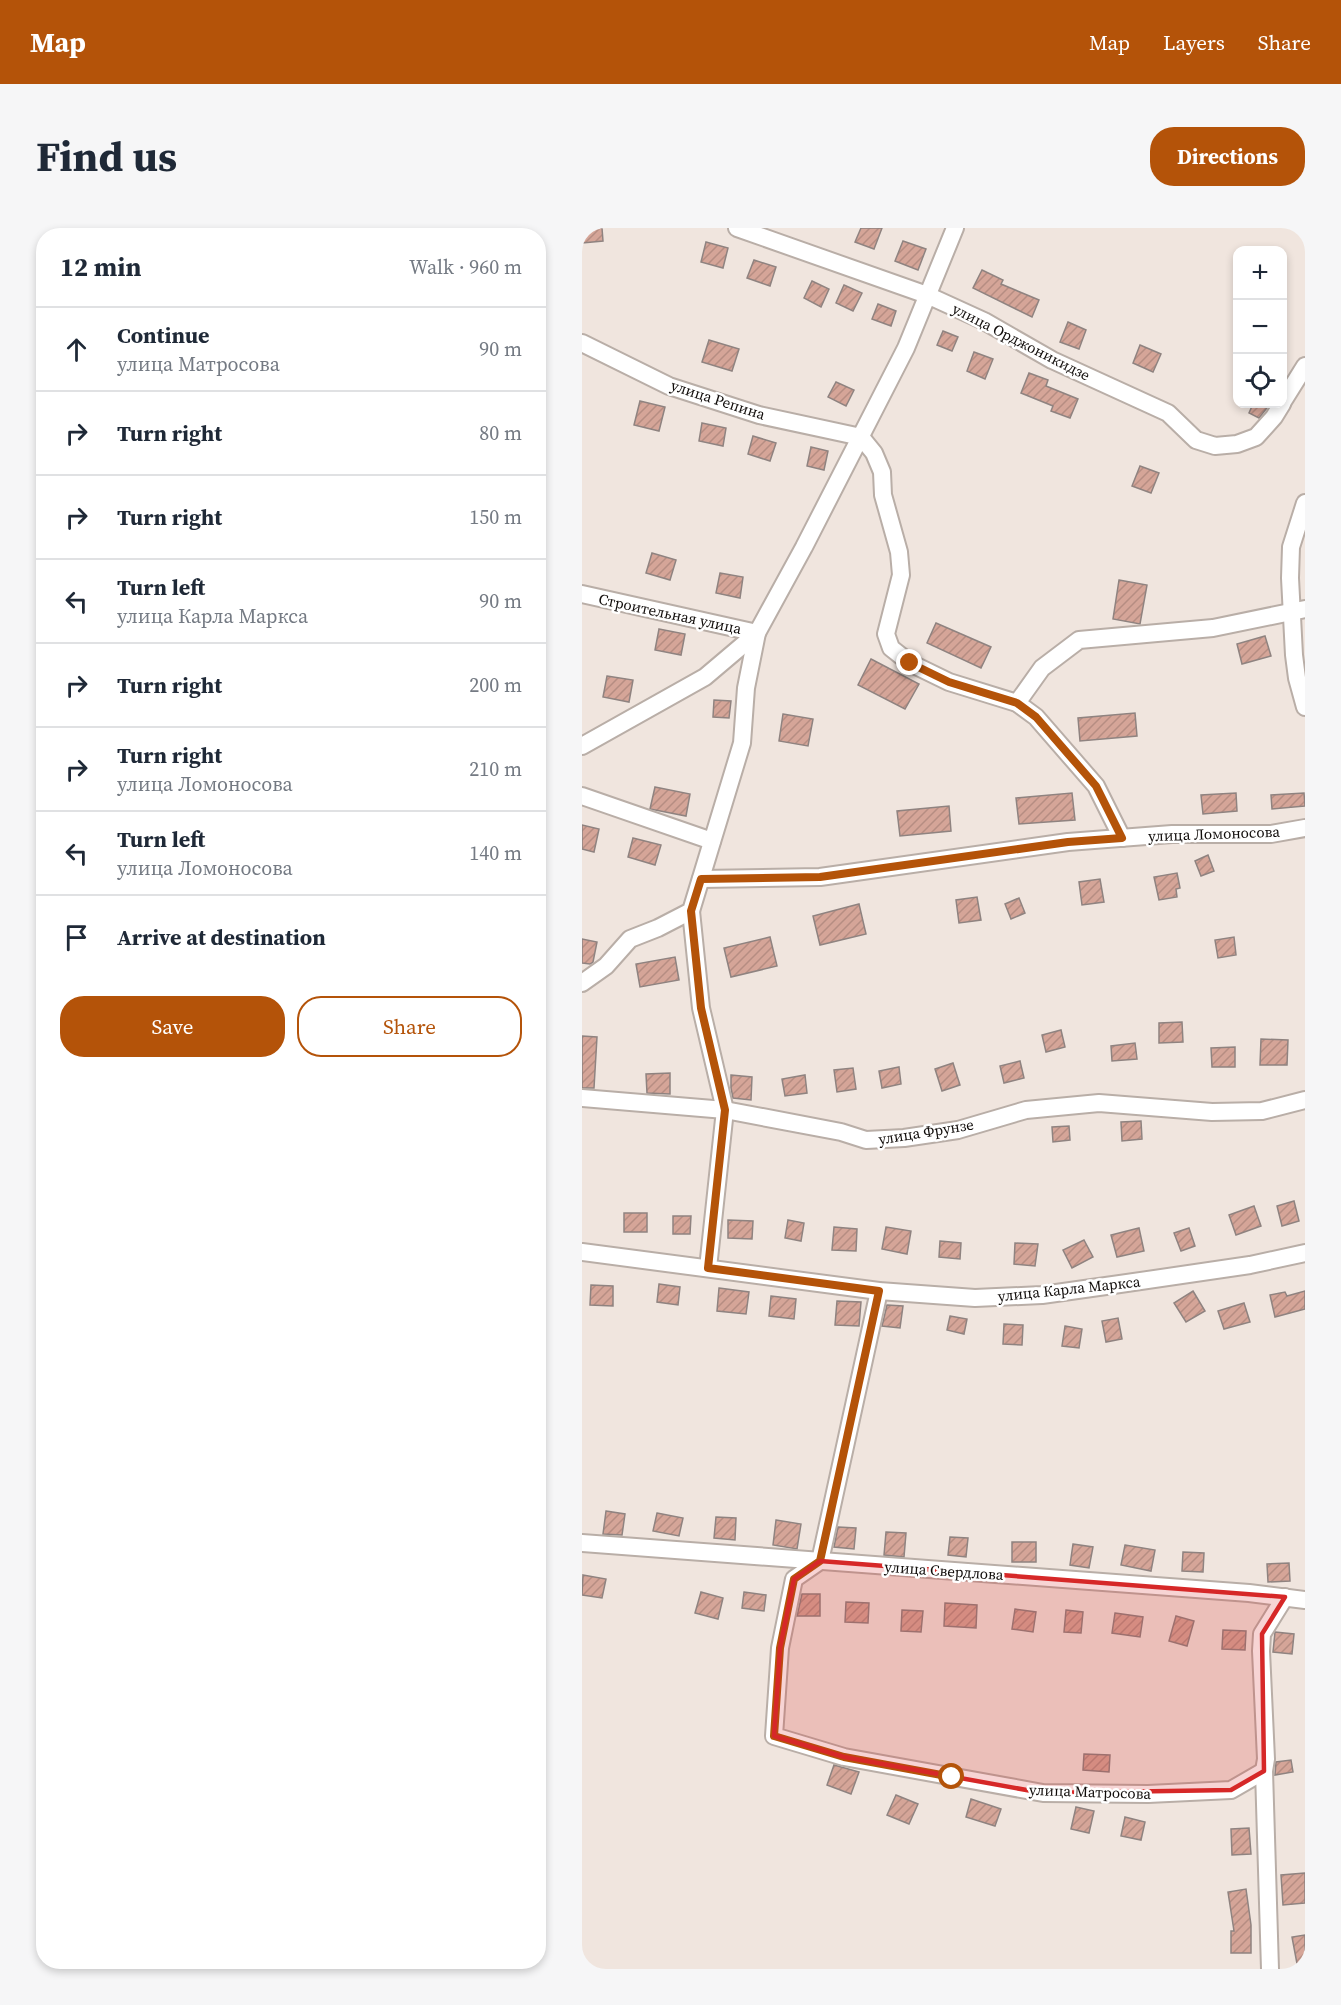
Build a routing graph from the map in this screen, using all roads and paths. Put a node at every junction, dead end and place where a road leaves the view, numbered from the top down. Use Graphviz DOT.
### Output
graph roads {
  1 [pos="737,228"];
  2 [pos="955,228"];
  3 [pos="927,295"];
  4 [pos="582,343"];
  5 [pos="1305,366"];
  6 [pos="1287,395"];
  7 [pos="1279,408"];
  8 [pos="861,437"];
  9 [pos="1305,503"];
  10 [pos="582,594"];
  11 [pos="1298,610"];
  12 [pos="757,633"];
  13 [pos="1017,703"];
  14 [pos="1305,707"];
  15 [pos="582,746"];
  16 [pos="582,796"];
  17 [pos="1305,828"];
  18 [pos="1122,838"];
  19 [pos="712,841"];
  20 [pos="701,879"];
  21 [pos="691,911"];
  22 [pos="582,983"];
  23 [pos="582,1098"];
  24 [pos="1305,1100"];
  25 [pos="725,1110"];
  26 [pos="582,1252"];
  27 [pos="1305,1253"];
  28 [pos="708,1268"];
  29 [pos="879,1291"];
  30 [pos="582,1543"];
  31 [pos="820,1561"];
  32 [pos="1285,1597"];
  33 [pos="1305,1600"];
  34 [pos="1264,1772"];
  35 [pos="1270,1969"];
  1 -- 3 [label="street, улица Орджоникидзе"];
  2 -- 3 [label="street"];
  3 -- 7 [label="street, улица Орджоникидзе"];
  3 -- 8 [label="street"];
  4 -- 8 [label="street, улица Репина"];
  5 -- 6 [label="street, улица Орджоникидзе"];
  8 -- 12 [label="street"];
  8 -- 13 [label="street"];
  9 -- 11 [label="street"];
  10 -- 12 [label="street, Строительная улица"];
  11 -- 13 [label="street"];
  11 -- 14 [label="street"];
  12 -- 15 [label="street"];
  12 -- 19 [label="street"];
  13 -- 18 [label="street"];
  16 -- 19 [label="street"];
  17 -- 18 [label="street, улица Ломоносова"];
  18 -- 20 [label="street, улица Ломоносова"];
  19 -- 20 [label="street"];
  20 -- 21 [label="street"];
  21 -- 22 [label="street"];
  21 -- 25 [label="street"];
  23 -- 25 [label="street, улица Фрунзе"];
  24 -- 25 [label="street, улица Фрунзе"];
  25 -- 28 [label="street"];
  26 -- 28 [label="street, улица Карла Маркса"];
  27 -- 29 [label="street, улица Карла Маркса"];
  28 -- 29 [label="street, улица Карла Маркса"];
  29 -- 31 [label="street"];
  30 -- 31 [label="street, улица Свердлова"];
  31 -- 32 [label="street, улица Свердлова"];
  31 -- 34 [label="street, улица Матросова"];
  32 -- 33 [label="street, улица Свердлова"];
  32 -- 34 [label="street"];
  34 -- 35 [label="street"];
}
